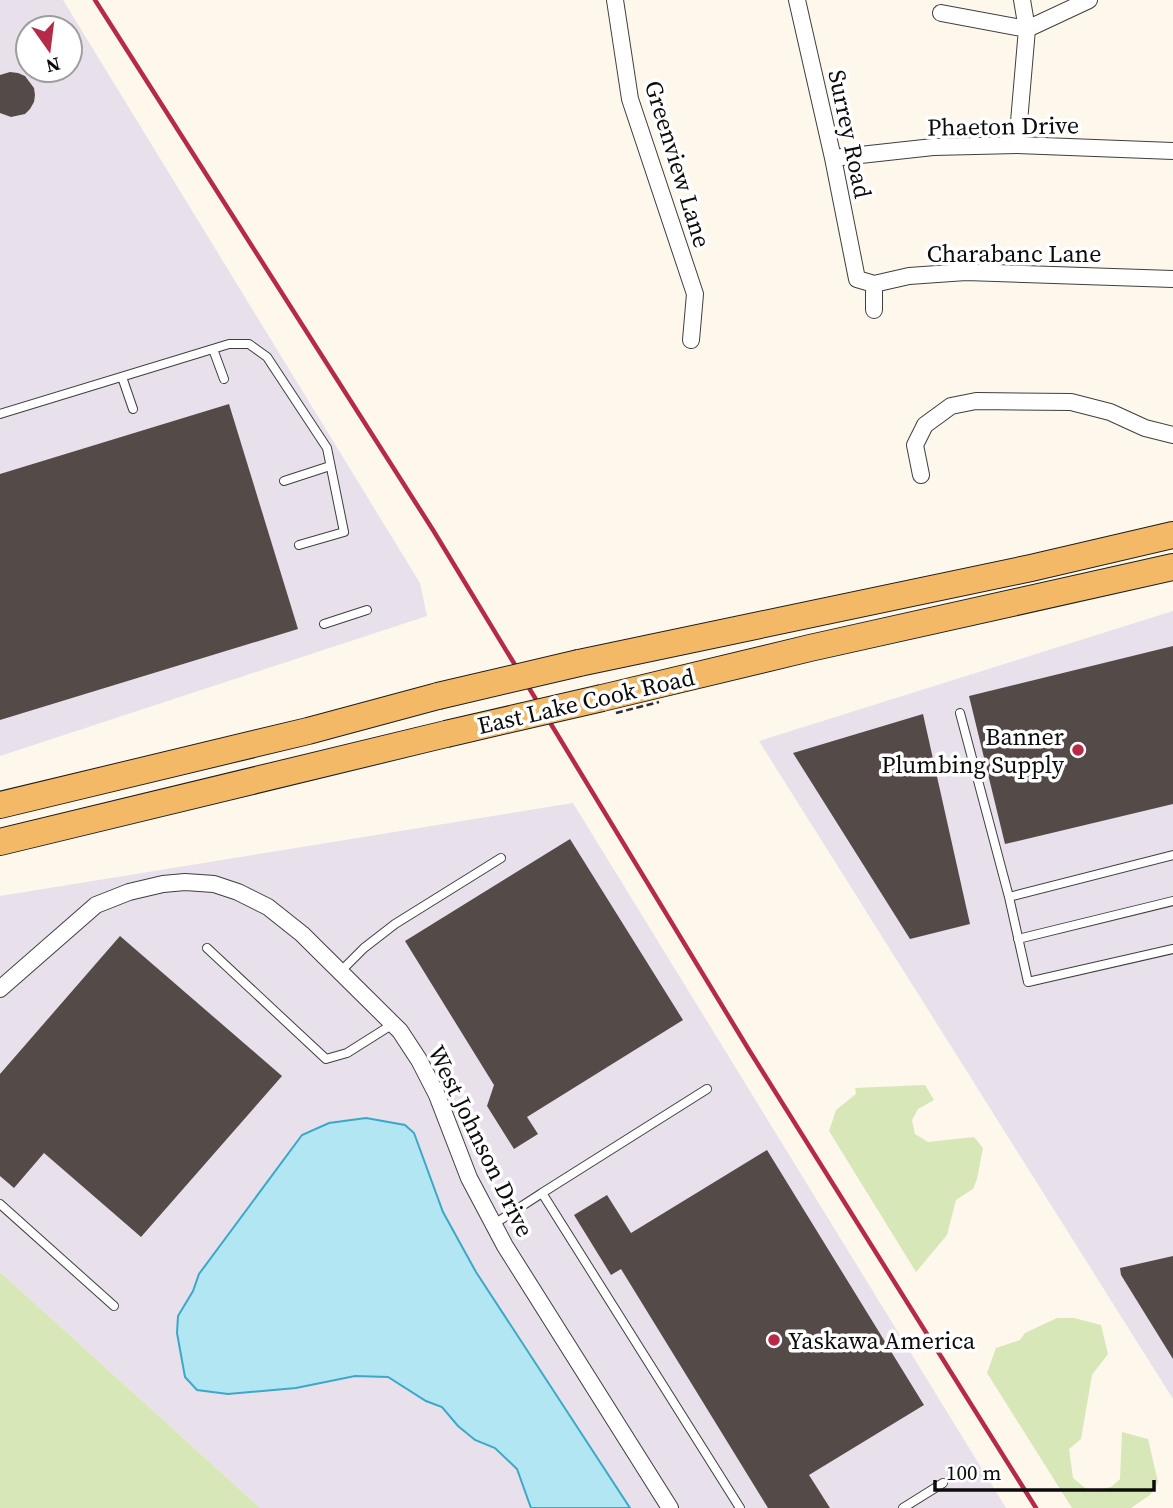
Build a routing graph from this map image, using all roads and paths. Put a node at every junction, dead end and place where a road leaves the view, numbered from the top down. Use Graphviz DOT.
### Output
graph roads {
  1 [pos="615,0"];
  2 [pos="797,0"];
  3 [pos="1022,0"];
  4 [pos="1089,0"];
  5 [pos="941,13"];
  6 [pos="1027,29"];
  7 [pos="1017,145"];
  8 [pos="1173,151"];
  9 [pos="833,158"];
  10 [pos="857,279"];
  11 [pos="1173,279"];
  12 [pos="874,284"];
  13 [pos="874,310"];
  14 [pos="691,340"];
  15 [pos="213,349"];
  16 [pos="122,377"];
  17 [pos="224,379"];
  18 [pos="133,409"];
  19 [pos="0,414"];
  20 [pos="1173,435"];
  21 [pos="330,466"];
  22 [pos="921,475"];
  23 [pos="284,481"];
  24 [pos="1173,536"];
  25 [pos="299,545"];
  26 [pos="1173,567"];
  27 [pos="367,610"];
  28 [pos="324,624"];
  29 [pos="960,713"];
  30 [pos="0,805"];
  31 [pos="0,842"];
  32 [pos="1173,855"];
  33 [pos="501,858"];
  34 [pos="1009,897"];
  35 [pos="1173,901"];
  36 [pos="1018,939"];
  37 [pos="207,948"];
  38 [pos="1173,949"];
  39 [pos="340,972"];
  40 [pos="0,989"];
  41 [pos="393,1024"];
  42 [pos="707,1089"];
  43 [pos="542,1193"];
  44 [pos="0,1204"];
  45 [pos="494,1224"];
  46 [pos="114,1306"];
  47 [pos="943,1483"];
  48 [pos="670,1508"];
  49 [pos="740,1508"];
  50 [pos="903,1508"];
  1 -- 14 [label="street, Greenview Lane"];
  2 -- 9 [label="street, Surrey Road"];
  3 -- 6 [label="street"];
  4 -- 6 [label="street"];
  5 -- 6 [label="street"];
  6 -- 7 [label="street"];
  7 -- 8 [label="street, Phaeton Drive"];
  7 -- 9 [label="street, Phaeton Drive"];
  9 -- 10 [label="street, Surrey Road"];
  10 -- 12 [label="street, Charabanc Lane"];
  11 -- 12 [label="street, Charabanc Lane"];
  12 -- 13 [label="street"];
  15 -- 16 [label="lane"];
  15 -- 17 [label="lane"];
  15 -- 21 [label="lane"];
  16 -- 18 [label="lane"];
  16 -- 19 [label="lane"];
  20 -- 22 [label="street"];
  21 -- 23 [label="lane"];
  21 -- 25 [label="lane"];
  24 -- 30 [label="main road, East Lake Cook Road, bridge"];
  26 -- 31 [label="main road, East Lake Cook Road, bridge"];
  27 -- 28 [label="lane"];
  29 -- 34 [label="lane"];
  32 -- 34 [label="lane"];
  33 -- 39 [label="lane"];
  34 -- 36 [label="lane"];
  35 -- 36 [label="lane"];
  36 -- 38 [label="lane"];
  37 -- 41 [label="lane"];
  39 -- 40 [label="street, West Johnson Drive"];
  39 -- 41 [label="street, West Johnson Drive"];
  41 -- 45 [label="street, West Johnson Drive"];
  42 -- 43 [label="lane"];
  43 -- 45 [label="lane"];
  43 -- 49 [label="lane"];
  44 -- 46 [label="lane"];
  45 -- 48 [label="street, West Johnson Drive"];
  47 -- 50 [label="lane"];
}
